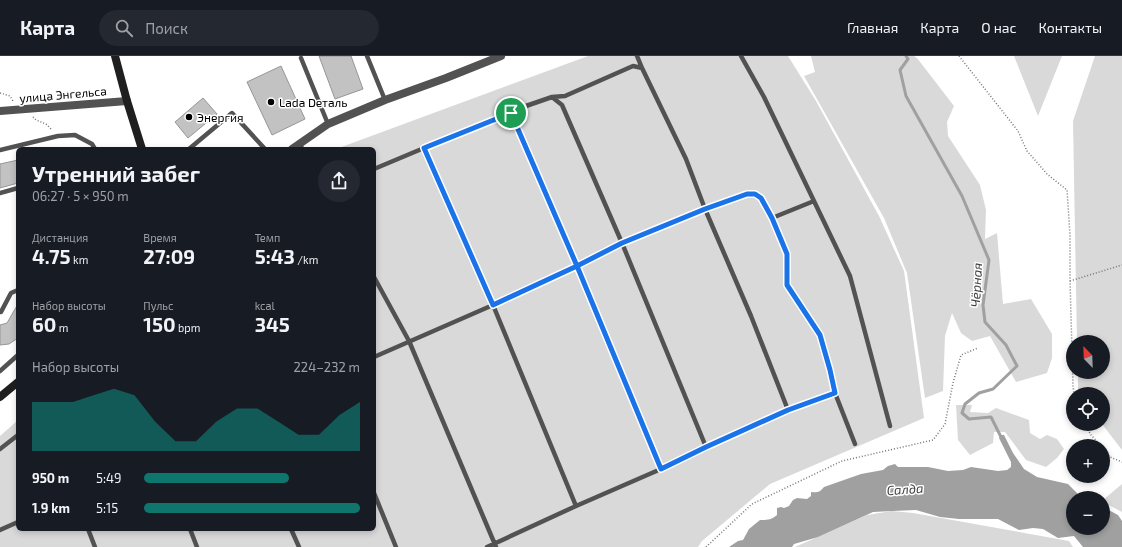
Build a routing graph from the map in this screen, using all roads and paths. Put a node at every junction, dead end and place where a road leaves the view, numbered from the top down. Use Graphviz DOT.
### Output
graph roads {
  1 [pos="115,56"];
  2 [pos="367,56"];
  3 [pos="501,56"];
  4 [pos="637,56"];
  5 [pos="741,56"];
  6 [pos="959,56"];
  7 [pos="302,58"];
  8 [pos="642,68"];
  9 [pos="552,97"];
  10 [pos="385,100"];
  11 [pos="127,101"];
  12 [pos="0,111"];
  13 [pos="511,113"];
  14 [pos="328,124"];
  15 [pos="94,147"];
  16 [pos="141,147"];
  17 [pos="191,147"];
  18 [pos="263,147"];
  19 [pos="299,147"];
  20 [pos="424,148"];
  21 [pos="0,150"];
  22 [pos="376,168"];
  23 [pos="16,188"];
  24 [pos="0,192"];
  25 [pos="814,202"];
  26 [pos="705,209"];
  27 [pos="772,218"];
  28 [pos="622,243"];
  29 [pos="1122,265"];
  30 [pos="577,266"];
  31 [pos="376,281"];
  32 [pos="1070,281"];
  33 [pos="16,291"];
  34 [pos="493,305"];
  35 [pos="0,312"];
  36 [pos="409,341"];
  37 [pos="978,348"];
  38 [pos="376,356"];
  39 [pos="16,357"];
  40 [pos="0,371"];
  41 [pos="16,384"];
  42 [pos="1073,387"];
  43 [pos="835,393"];
  44 [pos="0,397"];
  45 [pos="788,410"];
  46 [pos="890,426"];
  47 [pos="16,437"];
  48 [pos="855,444"];
  49 [pos="706,447"];
  50 [pos="0,449"];
  51 [pos="1110,456"];
  52 [pos="1122,462"];
  53 [pos="661,469"];
  54 [pos="376,498"];
  55 [pos="576,506"];
  56 [pos="16,523"];
  57 [pos="0,530"];
  58 [pos="89,531"];
  59 [pos="191,531"];
  60 [pos="293,531"];
  61 [pos="495,545"];
  62 [pos="96,547"];
  63 [pos="197,547"];
  64 [pos="299,547"];
  65 [pos="396,547"];
  66 [pos="487,547"];
  67 [pos="706,547"];
  1 -- 11 [label="main road"];
  2 -- 10 [label="lane"];
  3 -- 10 [label="street"];
  4 -- 8 [label="lane"];
  5 -- 25 [label="lane"];
  6 -- 32 [label="path"];
  7 -- 14 [label="lane"];
  8 -- 9 [label="lane"];
  8 -- 26 [label="lane"];
  9 -- 13 [label="lane"];
  9 -- 28 [label="lane"];
  10 -- 14 [label="street"];
  11 -- 12 [label="street, улица Энгельса"];
  11 -- 16 [label="main road"];
  13 -- 20 [label="lane"];
  13 -- 30 [label="lane"];
  14 -- 19 [label="street"];
  15 -- 21 [label="lane"];
  17 -- 18 [label="lane"];
  20 -- 22 [label="lane"];
  20 -- 34 [label="lane"];
  23 -- 24 [label="lane"];
  25 -- 27 [label="lane"];
  25 -- 46 [label="lane"];
  26 -- 27 [label="lane"];
  26 -- 28 [label="lane"];
  26 -- 45 [label="lane"];
  27 -- 43 [label="lane"];
  28 -- 30 [label="lane"];
  28 -- 49 [label="lane"];
  29 -- 32 [label="path"];
  30 -- 34 [label="lane"];
  30 -- 53 [label="lane"];
  31 -- 36 [label="lane"];
  32 -- 42 [label="path"];
  33 -- 35 [label="lane"];
  34 -- 36 [label="lane"];
  34 -- 55 [label="lane"];
  36 -- 38 [label="lane"];
  36 -- 61 [label="lane"];
  37 -- 67 [label="path"];
  39 -- 40 [label="lane"];
  41 -- 44 [label="main road"];
  43 -- 45 [label="lane"];
  43 -- 48 [label="lane"];
  45 -- 49 [label="lane"];
  47 -- 50 [label="lane"];
  49 -- 53 [label="lane"];
  51 -- 52 [label="path"];
  53 -- 55 [label="lane"];
  54 -- 65 [label="lane"];
  55 -- 61 [label="lane"];
  56 -- 57 [label="lane"];
  58 -- 62 [label="lane"];
  59 -- 63 [label="lane"];
  60 -- 64 [label="lane"];
  61 -- 66 [label="lane"];
}
